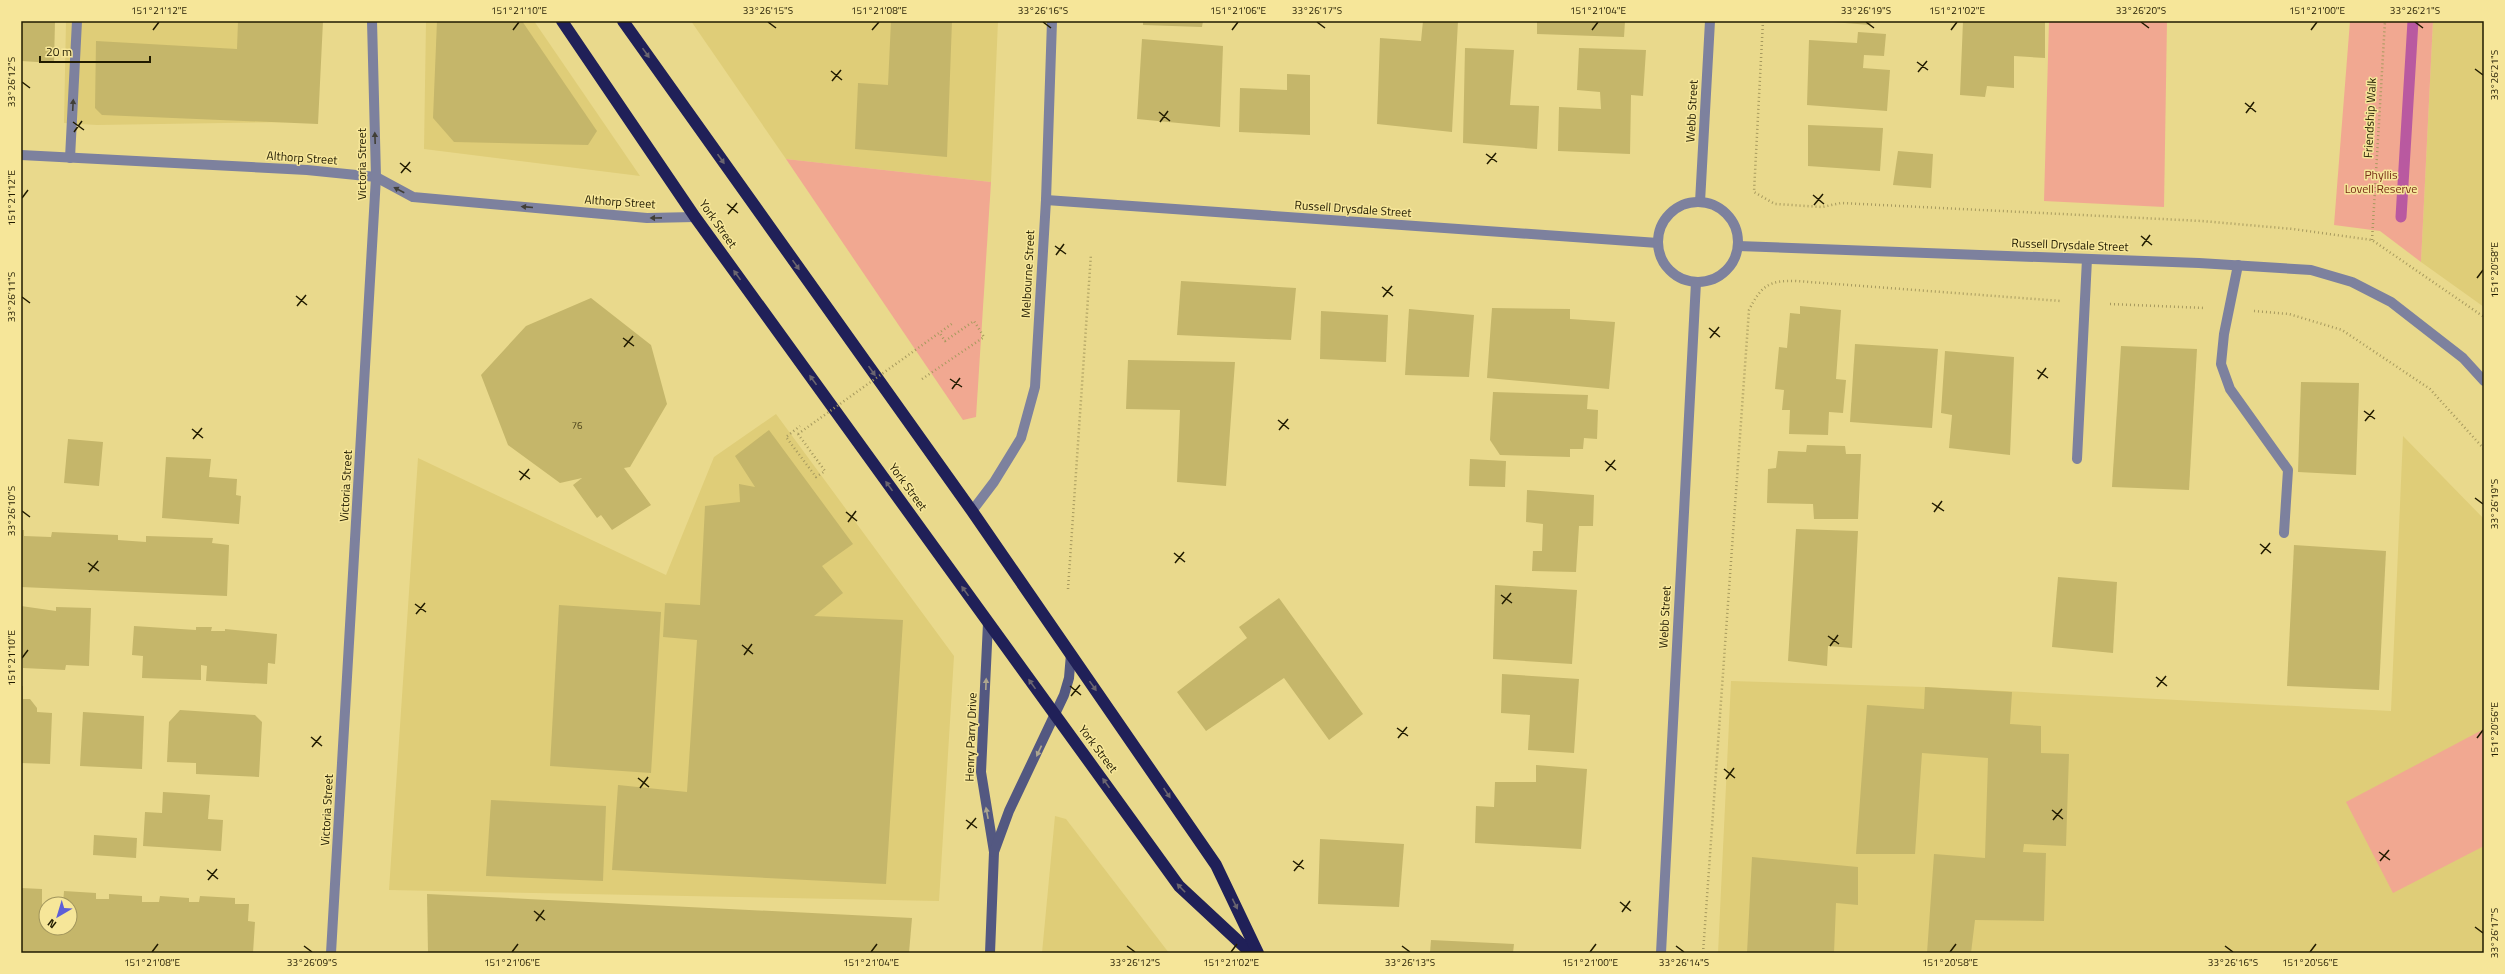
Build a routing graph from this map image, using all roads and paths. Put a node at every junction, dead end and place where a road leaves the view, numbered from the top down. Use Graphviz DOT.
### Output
graph roads {
  1 [pos="77,21"];
  2 [pos="372,21"];
  3 [pos="562,21"];
  4 [pos="623,21"];
  5 [pos="1052,21"];
  6 [pos="1710,21"];
  7 [pos="1763,21"];
  8 [pos="2385,21"];
  9 [pos="21,155"];
  10 [pos="70,158"];
  11 [pos="376,177"];
  12 [pos="1046,200"];
  13 [pos="1700,202"];
  14 [pos="695,217"];
  15 [pos="2372,240"];
  16 [pos="1658,243"];
  17 [pos="1738,246"];
  18 [pos="1090,254"];
  19 [pos="2087,258"];
  20 [pos="2238,265"];
  21 [pos="1696,282"];
  22 [pos="2085,302"];
  23 [pos="2229,309"];
  24 [pos="2484,317"];
  25 [pos="952,323"];
  26 [pos="939,332"];
  27 [pos="922,379"];
  28 [pos="2484,381"];
  29 [pos="800,426"];
  30 [pos="2484,449"];
  31 [pos="2077,459"];
  32 [pos="972,511"];
  33 [pos="2284,533"];
  34 [pos="1068,589"];
  35 [pos="988,623"];
  36 [pos="1071,654"];
  37 [pos="1055,716"];
  38 [pos="994,852"];
  39 [pos="331,953"];
  40 [pos="990,953"];
  41 [pos="1251,953"];
  42 [pos="1258,953"];
  43 [pos="1660,953"];
  44 [pos="1703,953"];
  10 -- 1 [label="street, one-way"];
  11 -- 2 [label="street, Victoria Street, one-way"];
  3 -- 14 [label="highway, York Street"];
  4 -- 32 [label="highway, one-way"];
  5 -- 12 [label="street, Melbourne Street"];
  6 -- 13 [label="street, Webb Street"];
  7 -- 15 [label="path"];
  8 -- 15 [label="path, Friendship Walk"];
  9 -- 10 [label="street, Althorp Street"];
  10 -- 11 [label="street, Althorp Street"];
  14 -- 11 [label="street, Althorp Street, one-way"];
  11 -- 39 [label="street, Victoria Street"];
  12 -- 16 [label="street, Russell Drysdale Street"];
  12 -- 32 [label="street, Melbourne Street"];
  13 -- 16 [label="street"];
  13 -- 17 [label="street"];
  35 -- 14 [label="highway, York Street, one-way"];
  15 -- 24 [label="path"];
  16 -- 21 [label="street"];
  17 -- 19 [label="street, Russell Drysdale Street"];
  17 -- 21 [label="street"];
  18 -- 34 [label="path"];
  19 -- 20 [label="street, Russell Drysdale Street"];
  19 -- 22 [label="street"];
  20 -- 23 [label="street"];
  20 -- 28 [label="street, Russell Drysdale Street"];
  21 -- 43 [label="street, Webb Street"];
  22 -- 23 [label="path"];
  22 -- 31 [label="street"];
  22 -- 44 [label="path"];
  23 -- 30 [label="path"];
  23 -- 33 [label="street"];
  25 -- 26 [label="path, bridge"];
  26 -- 27 [label="path"];
  26 -- 29 [label="path, bridge"];
  32 -- 36 [label="highway"];
  37 -- 35 [label="highway, York Street, one-way"];
  38 -- 35 [label="main road, Henry Parry Drive, one-way"];
  36 -- 37 [label="main road, Henry Parry Drive"];
  36 -- 42 [label="highway, one-way"];
  37 -- 38 [label="main road, Henry Parry Drive, one-way"];
  41 -- 37 [label="highway, York Street, one-way"];
  38 -- 40 [label="main road, Henry Parry Drive"];
}
